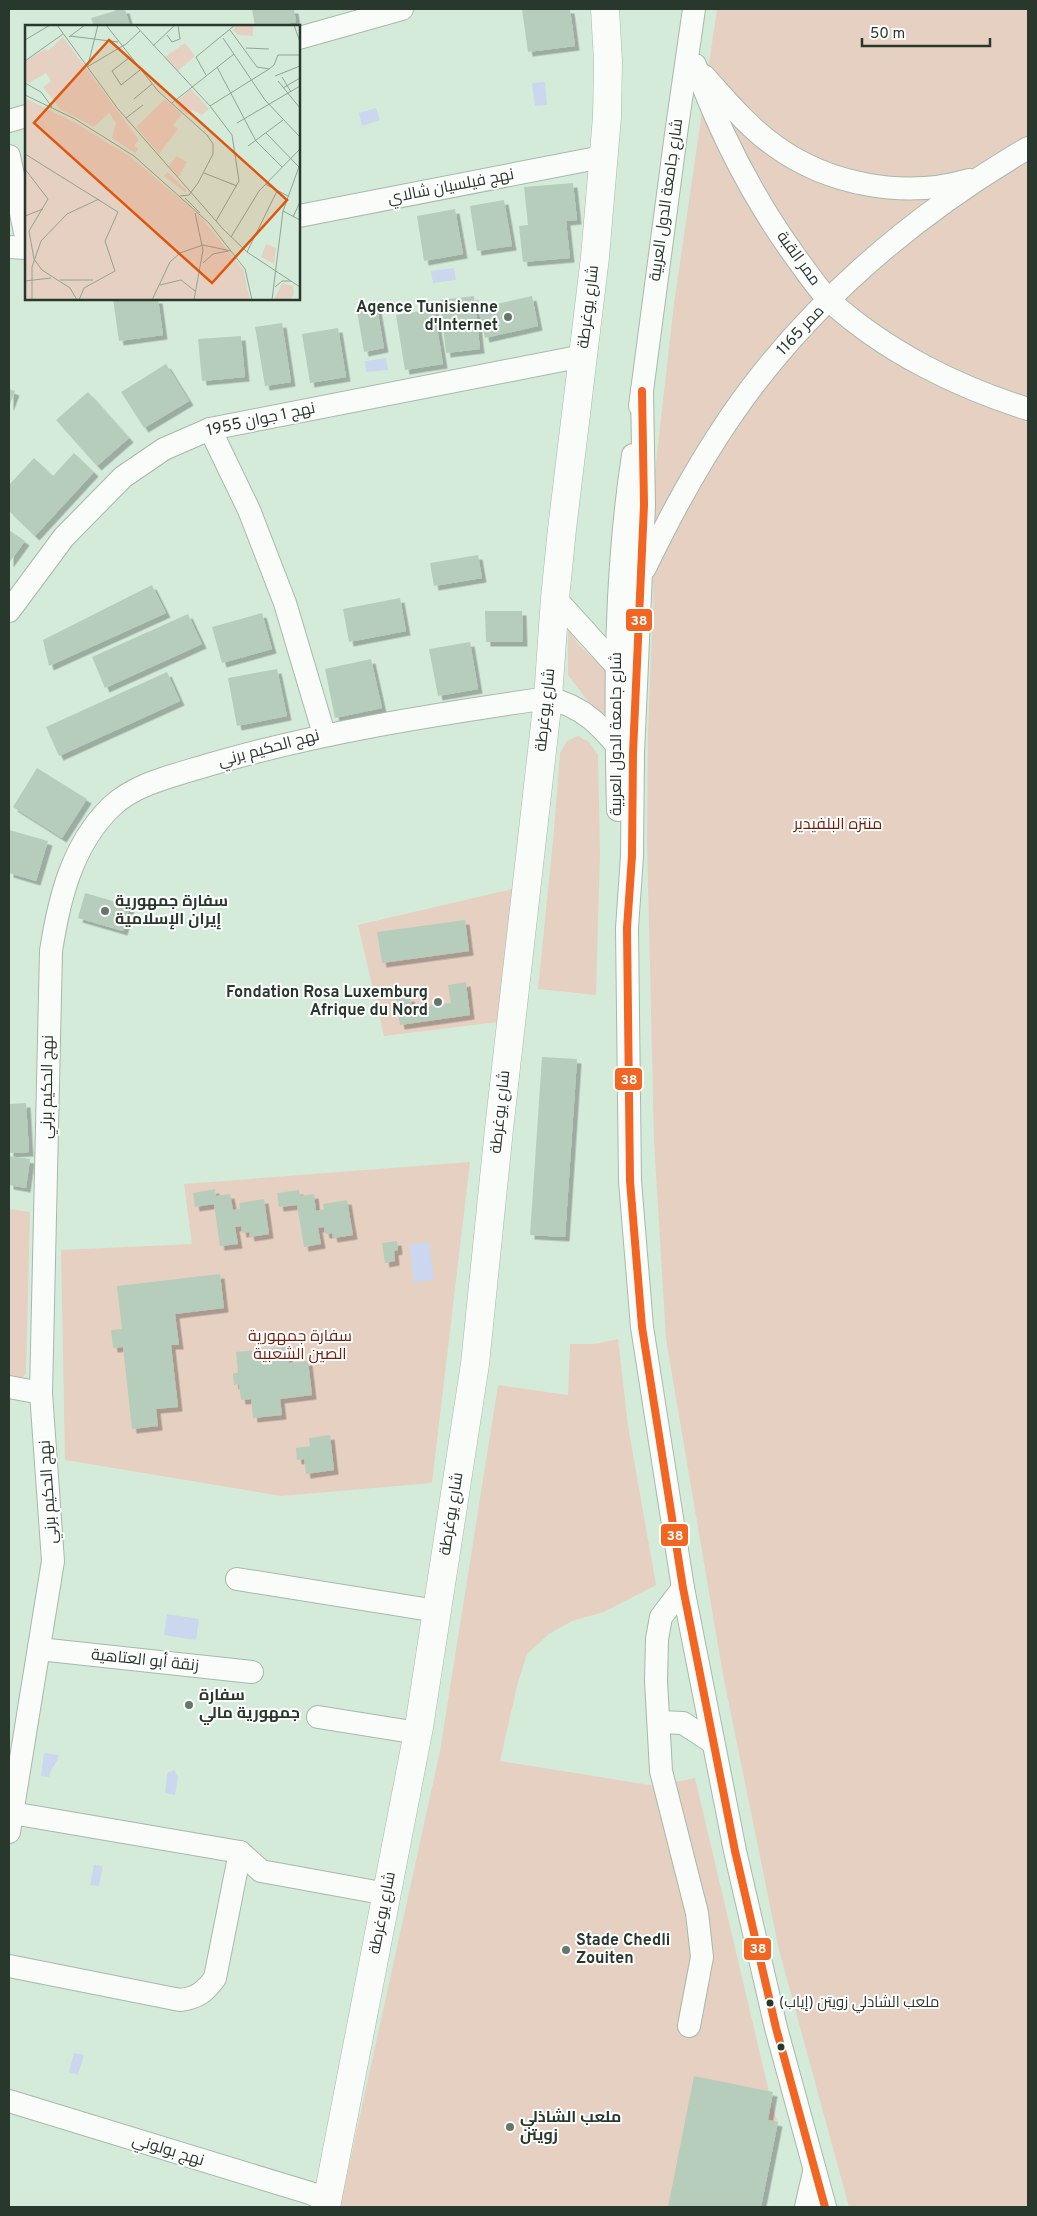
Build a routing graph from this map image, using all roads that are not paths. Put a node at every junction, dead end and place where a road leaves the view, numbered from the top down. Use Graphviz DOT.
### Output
graph roads {
  1 [pos="402,9"];
  2 [pos="605,9"];
  3 [pos="694,9"];
  4 [pos="300,38"];
  5 [pos="692,58"];
  6 [pos="25,116"];
  7 [pos="9,121"];
  8 [pos="1028,148"];
  9 [pos="9,156"];
  10 [pos="602,157"];
  11 [pos="978,178"];
  12 [pos="300,216"];
  13 [pos="25,231"];
  14 [pos="9,247"];
  15 [pos="25,248"];
  16 [pos="829,300"];
  17 [pos="583,356"];
  18 [pos="642,391"];
  19 [pos="1028,409"];
  20 [pos="210,429"];
  21 [pos="642,575"];
  22 [pos="555,598"];
  23 [pos="9,611"];
  24 [pos="616,664"];
  25 [pos="636,693"];
  26 [pos="548,698"];
  27 [pos="324,734"];
  28 [pos="616,745"];
  29 [pos="633,764"];
  30 [pos="627,928"];
  31 [pos="9,1387"];
  32 [pos="41,1393"];
  33 [pos="237,1578"];
  34 [pos="683,1588"];
  35 [pos="437,1611"];
  36 [pos="39,1649"];
  37 [pos="252,1672"];
  38 [pos="318,1717"];
  39 [pos="659,1722"];
  40 [pos="418,1733"];
  41 [pos="712,1742"];
  42 [pos="10,1822"];
  43 [pos="240,1852"];
  44 [pos="387,1894"];
  45 [pos="9,1966"];
  46 [pos="689,2026"];
  47 [pos="9,2101"];
  48 [pos="815,2168"];
  49 [pos="315,2202"];
  50 [pos="806,2207"];
  51 [pos="825,2207"];
  1 -- 4 [label="street"];
  2 -- 10 [label="main road, شارع يوغرطة"];
  3 -- 5 [label="street, شارع جامعة الدول العربية"];
  5 -- 11 [label="street"];
  5 -- 16 [label="street, ممر القبة"];
  5 -- 18 [label="street, شارع جامعة الدول العربية"];
  6 -- 7 [label="street"];
  8 -- 11 [label="street, ممر 1165"];
  9 -- 13 [label="street"];
  10 -- 12 [label="street, نهج فيلسيان شالاي"];
  10 -- 17 [label="main road, شارع يوغرطة"];
  11 -- 16 [label="street, ممر 1165"];
  14 -- 15 [label="street"];
  16 -- 19 [label="street, ممر القبة"];
  16 -- 21 [label="street, ممر 1165"];
  17 -- 20 [label="street, نهج 1 جوان 1955"];
  17 -- 22 [label="main road, شارع يوغرطة"];
  18 -- 21 [label="street, شارع جامعة الدول العربية"];
  18 -- 24 [label="street, شارع جامعة الدول العربية"];
  20 -- 23 [label="street, نهج 1 جوان 1955"];
  20 -- 27 [label="street"];
  21 -- 25 [label="street, شارع جامعة الدول العربية"];
  22 -- 24 [label="street"];
  22 -- 26 [label="main road, شارع يوغرطة"];
  24 -- 25 [label="street"];
  24 -- 28 [label="street, شارع جامعة الدول العربية"];
  25 -- 29 [label="street, شارع جامعة الدول العربية"];
  26 -- 27 [label="street, نهج الحكيم برني"];
  26 -- 28 [label="street"];
  26 -- 35 [label="main road, شارع يوغرطة"];
  27 -- 32 [label="street, نهج الحكيم برني"];
  28 -- 29 [label="street"];
  28 -- 30 [label="street, شارع جامعة الدول العربية"];
  29 -- 30 [label="street, شارع جامعة الدول العربية"];
  30 -- 34 [label="street, شارع جامعة الدول العربية"];
  31 -- 32 [label="street"];
  32 -- 36 [label="street, نهج الحكيم برني"];
  33 -- 35 [label="street"];
  34 -- 39 [label="street"];
  34 -- 41 [label="street, شارع جامعة الدول العربية"];
  35 -- 40 [label="main road, شارع يوغرطة"];
  36 -- 37 [label="street, زنقة أبو العتاهية"];
  36 -- 42 [label="street, نهج الحكيم برني"];
  38 -- 40 [label="street"];
  39 -- 41 [label="street"];
  39 -- 46 [label="street"];
  40 -- 44 [label="main road, شارع يوغرطة"];
  41 -- 48 [label="street, شارع جامعة الدول العربية"];
  42 -- 43 [label="street"];
  43 -- 44 [label="street"];
  43 -- 45 [label="street"];
  44 -- 49 [label="main road, شارع يوغرطة"];
  47 -- 49 [label="street, نهج بولوني"];
  48 -- 50 [label="street"];
  48 -- 51 [label="street, شارع جامعة الدول العربية"];
}
